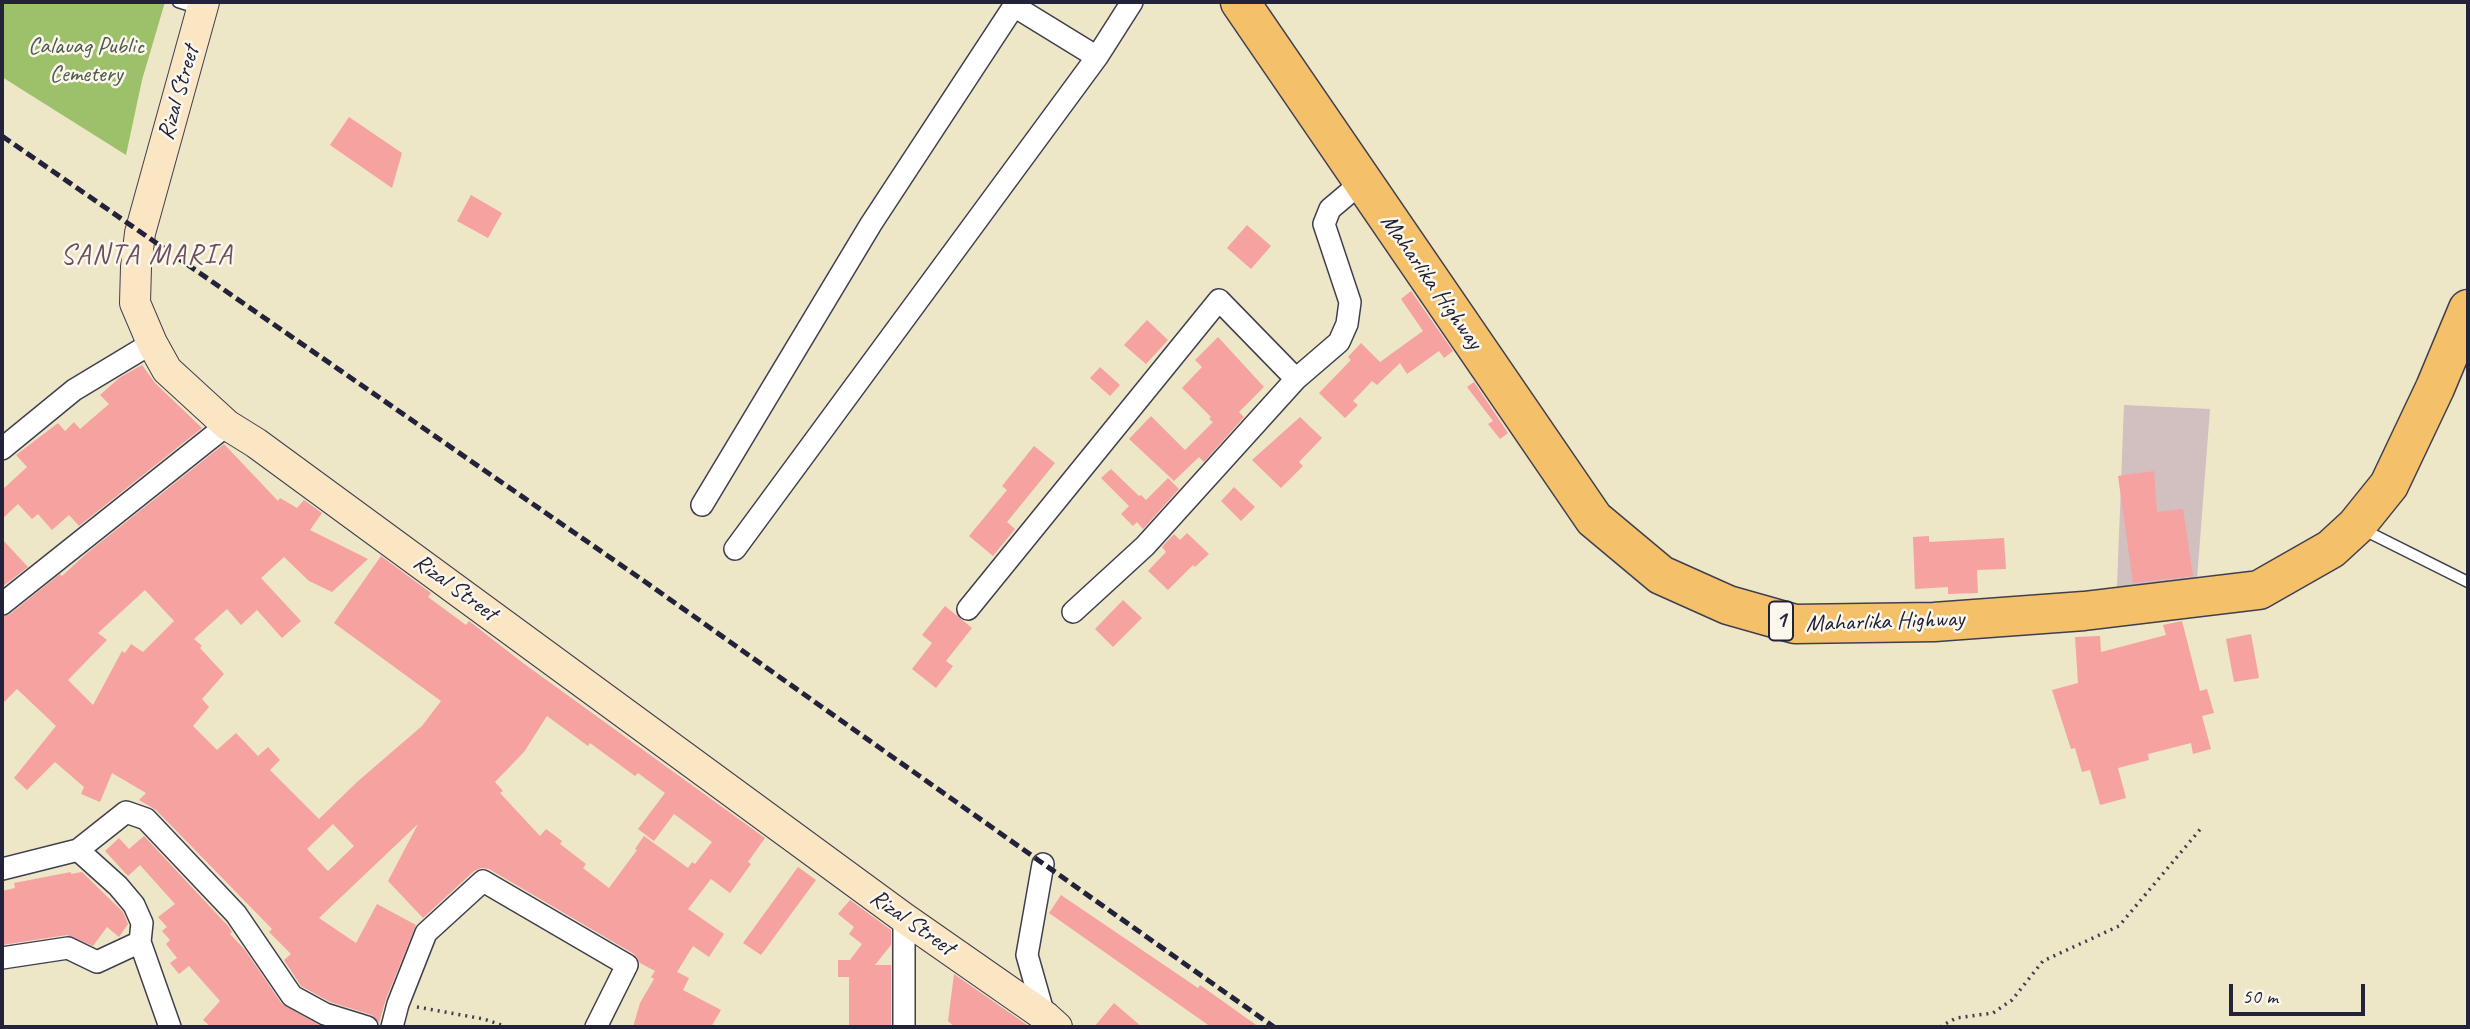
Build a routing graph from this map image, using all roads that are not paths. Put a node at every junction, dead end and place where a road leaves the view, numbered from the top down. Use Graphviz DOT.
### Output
graph roads {
  1 [pos="1132,2"];
  2 [pos="1240,2"];
  3 [pos="195,5"];
  4 [pos="1097,57"];
  5 [pos="1362,183"];
  6 [pos="2468,309"];
  7 [pos="152,343"];
  8 [pos="1296,379"];
  9 [pos="227,425"];
  10 [pos="2,449"];
  11 [pos="702,505"];
  12 [pos="2356,526"];
  13 [pos="735,548"];
  14 [pos="2468,582"];
  15 [pos="2,604"];
  16 [pos="968,609"];
  17 [pos="1073,612"];
  18 [pos="78,850"];
  19 [pos="1043,864"];
  20 [pos="2,869"];
  21 [pos="904,918"];
  22 [pos="140,942"];
  23 [pos="2,958"];
  24 [pos="1050,1024"];
  25 [pos="170,1027"];
  26 [pos="367,1027"];
  27 [pos="392,1027"];
  28 [pos="596,1027"];
  29 [pos="904,1027"];
  1 -- 4 [label="street"];
  2 -- 5 [label="highway, Maharlika Highway / 1"];
  3 -- 7 [label="street, Rizal Street"];
  4 -- 11 [label="street"];
  4 -- 13 [label="street"];
  5 -- 8 [label="street"];
  5 -- 12 [label="highway, Maharlika Highway / 1"];
  6 -- 12 [label="highway, Maharlika Highway / 1"];
  7 -- 9 [label="street, Rizal Street"];
  7 -- 10 [label="street"];
  8 -- 16 [label="street"];
  8 -- 17 [label="street"];
  9 -- 15 [label="street"];
  9 -- 21 [label="street, Rizal Street"];
  12 -- 14 [label="lane"];
  18 -- 20 [label="street"];
  18 -- 22 [label="street"];
  18 -- 26 [label="street"];
  19 -- 24 [label="street"];
  21 -- 24 [label="street, Rizal Street"];
  21 -- 29 [label="street"];
  22 -- 23 [label="street"];
  22 -- 25 [label="street"];
  27 -- 28 [label="street"];
}
